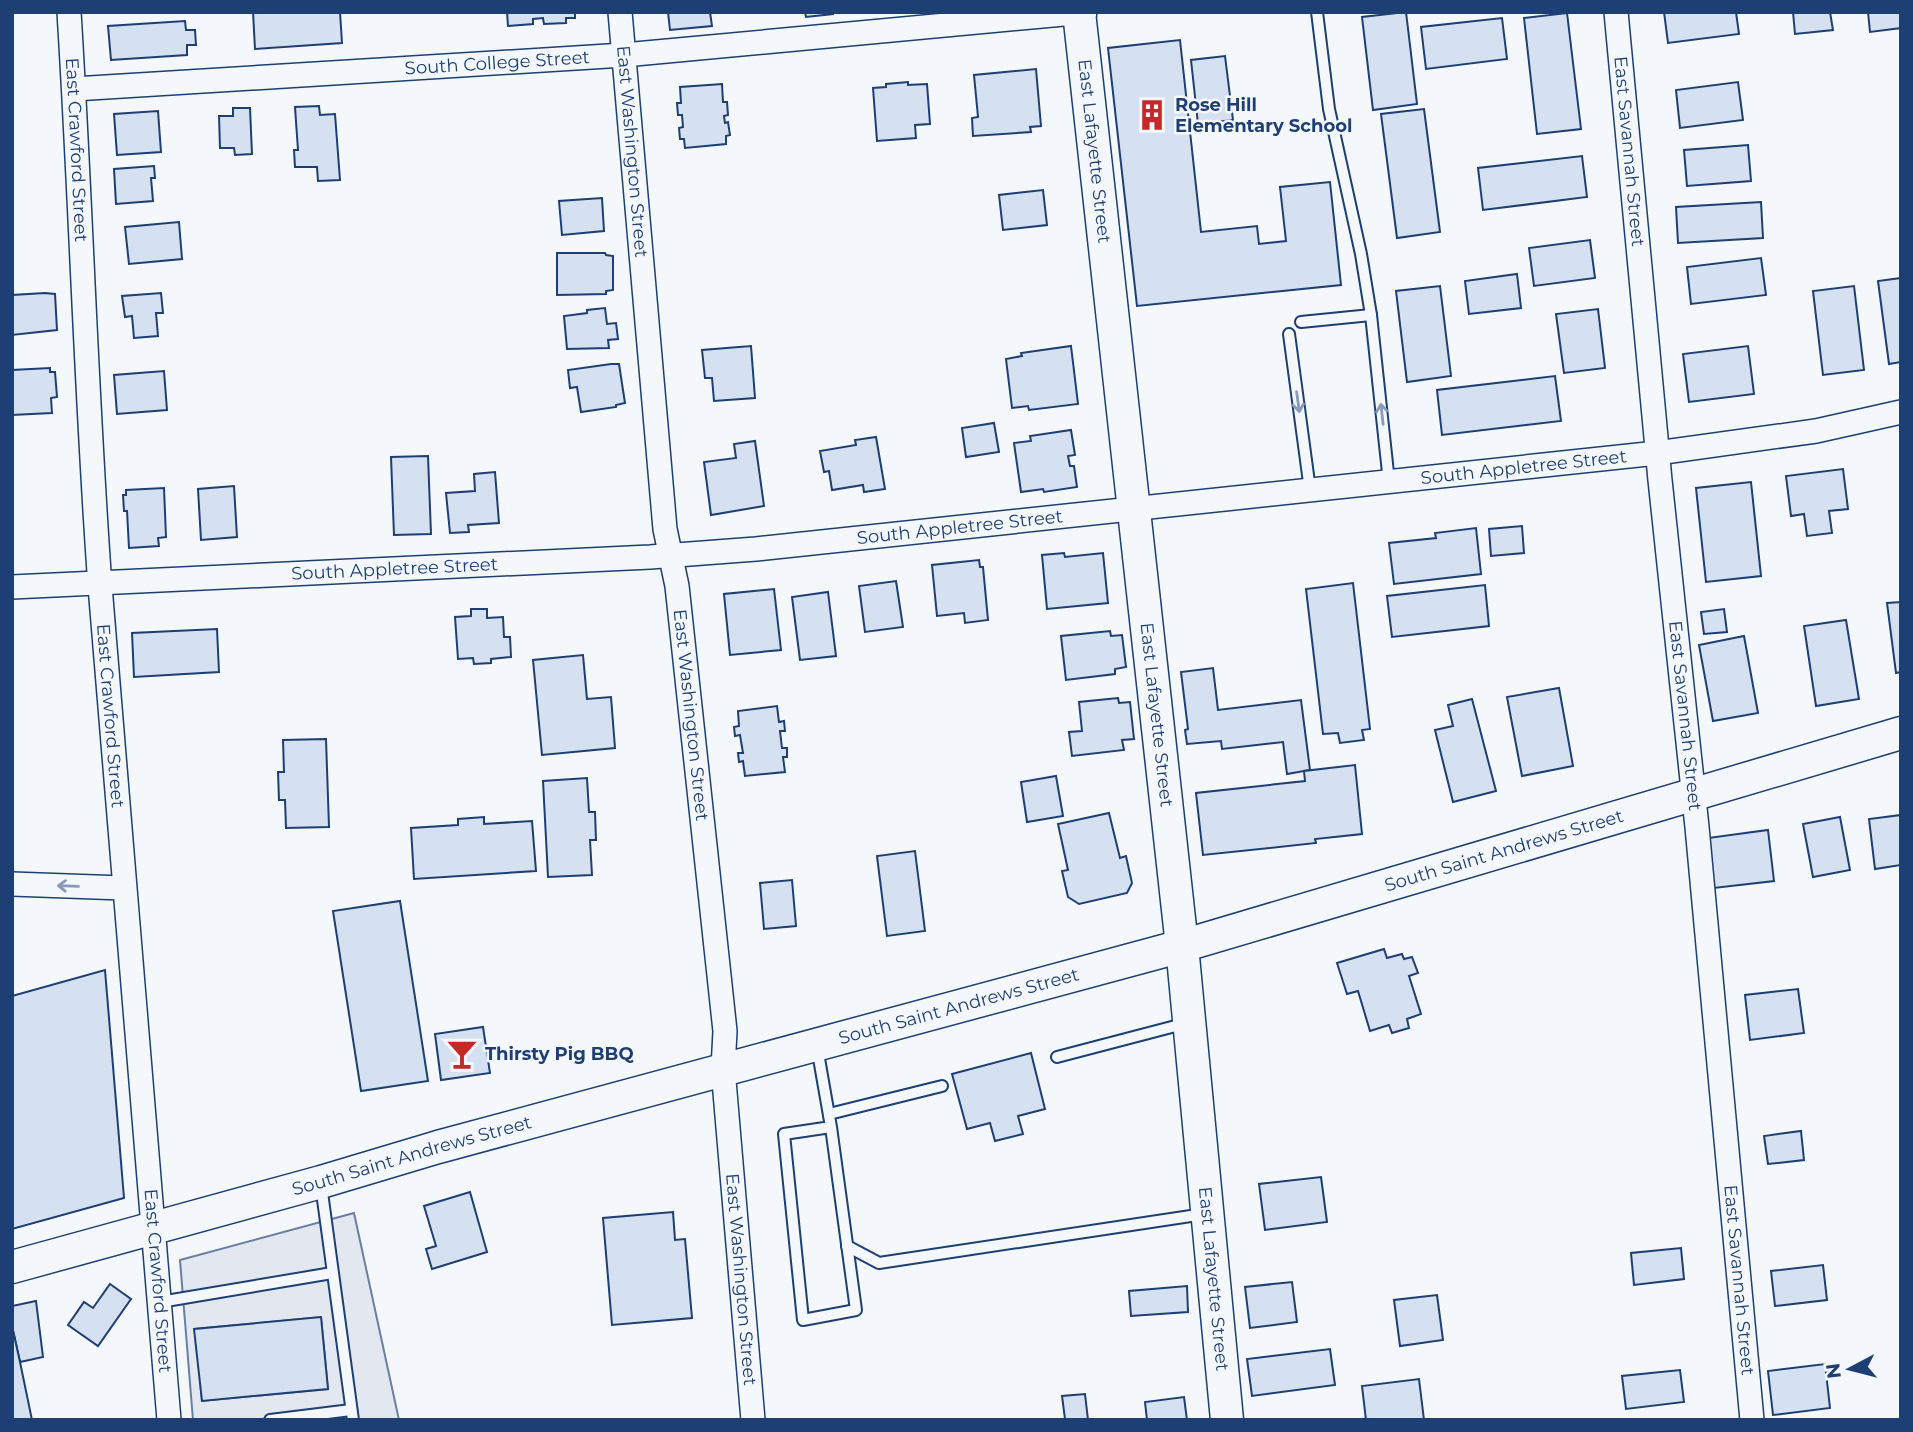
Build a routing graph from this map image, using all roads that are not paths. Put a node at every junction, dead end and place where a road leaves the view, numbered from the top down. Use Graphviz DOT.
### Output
graph roads {
  1 [pos="69,12"];
  2 [pos="620,12"];
  3 [pos="1085,12"];
  4 [pos="1317,12"];
  5 [pos="1616,12"];
  6 [pos="1079,13"];
  7 [pos="624,55"];
  8 [pos="74,89"];
  9 [pos="1371,316"];
  10 [pos="1301,321"];
  11 [pos="1289,334"];
  12 [pos="1901,412"];
  13 [pos="1657,453"];
  14 [pos="1389,482"];
  15 [pos="1310,490"];
  16 [pos="1134,509"];
  17 [pos="671,555"];
  18 [pos="100,583"];
  19 [pos="12,587"];
  20 [pos="1901,733"];
  21 [pos="1694,795"];
  22 [pos="12,884"];
  23 [pos="123,888"];
  24 [pos="1182,946"];
  25 [pos="1189,1023"];
  26 [pos="816,1044"];
  27 [pos="1057,1057"];
  28 [pos="723,1069"];
  29 [pos="942,1086"];
  30 [pos="829,1114"];
  31 [pos="831,1127"];
  32 [pos="321,1182"];
  33 [pos="1207,1213"];
  34 [pos="155,1227"];
  35 [pos="847,1246"];
  36 [pos="12,1267"];
  37 [pos="332,1273"];
  38 [pos="160,1302"];
  39 [pos="352,1415"];
  40 [pos="169,1420"];
  41 [pos="270,1420"];
  42 [pos="753,1420"];
  43 [pos="1227,1420"];
  44 [pos="1752,1420"];
  1 -- 8 [label="street, East Crawford Street"];
  2 -- 7 [label="street, East Washington Street"];
  3 -- 6 [label="street, South College Street"];
  4 -- 9 [label="lane"];
  5 -- 13 [label="street, East Savannah Street"];
  6 -- 7 [label="street, South College Street"];
  6 -- 16 [label="street, East Lafayette Street"];
  7 -- 8 [label="street, South College Street"];
  7 -- 17 [label="street, East Washington Street"];
  8 -- 18 [label="street, East Crawford Street"];
  9 -- 10 [label="lane"];
  14 -- 9 [label="lane, one-way"];
  11 -- 15 [label="lane, one-way"];
  12 -- 13 [label="street, South Appletree Street"];
  13 -- 14 [label="street, South Appletree Street"];
  13 -- 21 [label="street, East Savannah Street"];
  14 -- 15 [label="street, South Appletree Street"];
  15 -- 16 [label="street, South Appletree Street"];
  16 -- 17 [label="street, South Appletree Street"];
  16 -- 24 [label="street, East Lafayette Street"];
  17 -- 18 [label="street, South Appletree Street"];
  17 -- 28 [label="street, East Washington Street"];
  18 -- 19 [label="street, South Appletree Street"];
  18 -- 23 [label="street, East Crawford Street"];
  20 -- 21 [label="street, South Saint Andrews Street"];
  21 -- 24 [label="street, South Saint Andrews Street"];
  21 -- 44 [label="street, East Savannah Street"];
  23 -- 22 [label="street, one-way"];
  23 -- 34 [label="street, East Crawford Street"];
  24 -- 25 [label="street, East Lafayette Street"];
  24 -- 26 [label="street, South Saint Andrews Street"];
  25 -- 27 [label="lane"];
  25 -- 33 [label="street, East Lafayette Street"];
  26 -- 28 [label="street, South Saint Andrews Street"];
  26 -- 30 [label="lane"];
  28 -- 32 [label="street, South Saint Andrews Street"];
  28 -- 42 [label="street, East Washington Street"];
  29 -- 30 [label="lane"];
  30 -- 31 [label="lane"];
  31 -- 35 [label="lane"];
  31 -- 35 [label="lane"];
  32 -- 34 [label="street, South Saint Andrews Street"];
  32 -- 37 [label="lane"];
  33 -- 35 [label="lane"];
  33 -- 43 [label="street, East Lafayette Street"];
  34 -- 36 [label="street, South Saint Andrews Street"];
  34 -- 38 [label="street, East Crawford Street"];
  37 -- 38 [label="lane"];
  37 -- 39 [label="lane"];
  38 -- 40 [label="street, East Crawford Street"];
  39 -- 41 [label="lane"];
}
